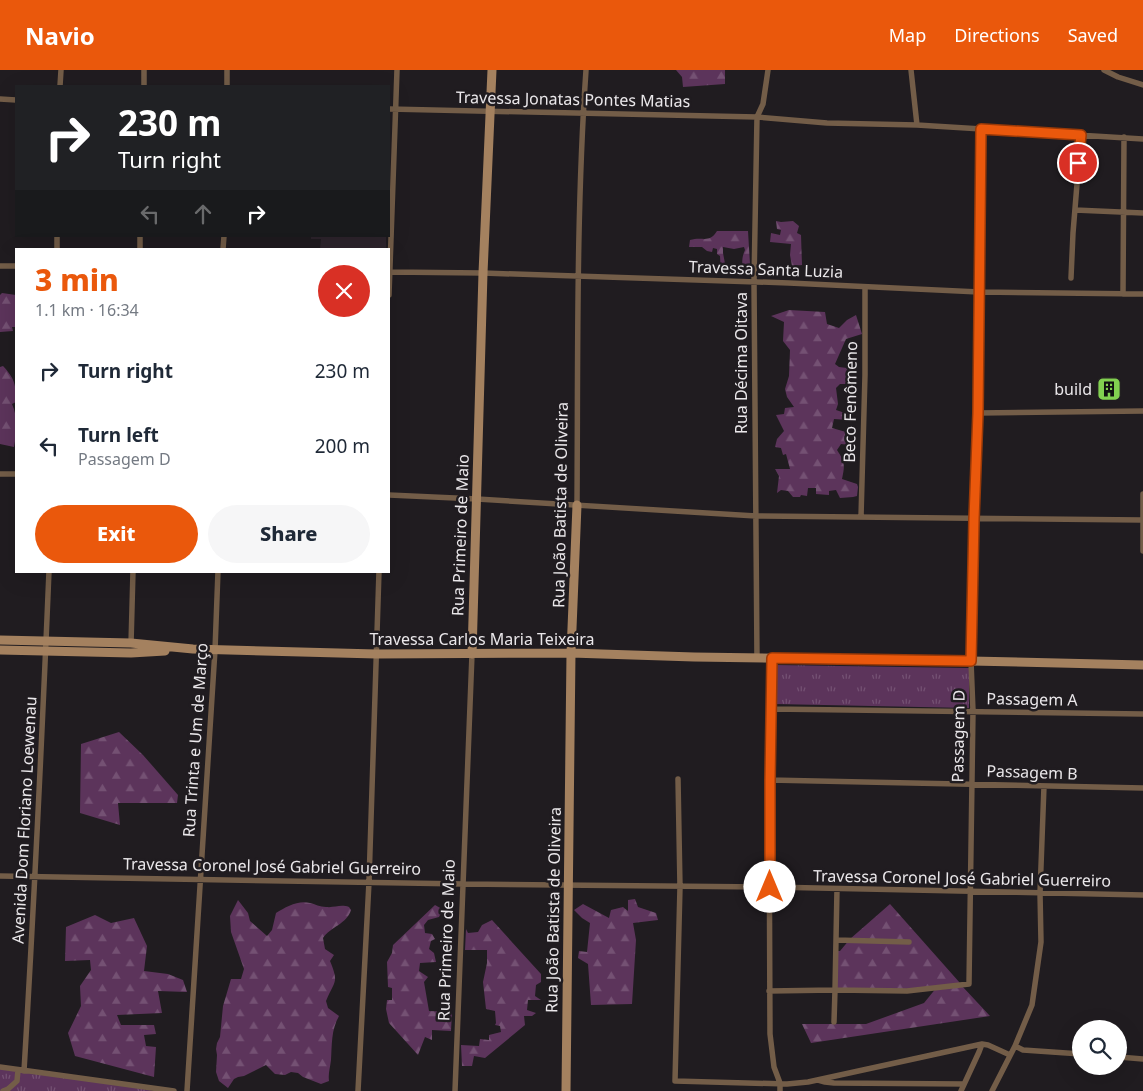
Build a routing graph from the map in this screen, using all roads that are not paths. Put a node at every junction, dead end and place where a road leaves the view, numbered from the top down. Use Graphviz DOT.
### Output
graph roads {
  1 [pos="61,70"];
  2 [pos="144,70"];
  3 [pos="227,70"];
  4 [pos="397,70"];
  5 [pos="492,70"];
  6 [pos="586,70"];
  7 [pos="768,70"];
  8 [pos="911,70"];
  9 [pos="1104,70"];
  10 [pos="60,85"];
  11 [pos="144,85"];
  12 [pos="227,85"];
  13 [pos="1143,85"];
  14 [pos="0,99"];
  15 [pos="15,100"];
  16 [pos="392,109"];
  17 [pos="490,110"];
  18 [pos="583,114"];
  19 [pos="757,117"];
  20 [pos="916,125"];
  21 [pos="981,129"];
  22 [pos="1081,135"];
  23 [pos="1124,138"];
  24 [pos="1143,139"];
  25 [pos="1075,210"];
  26 [pos="1123,212"];
  27 [pos="1143,213"];
  28 [pos="390,218"];
  29 [pos="0,266"];
  30 [pos="15,266"];
  31 [pos="390,272"];
  32 [pos="483,274"];
  33 [pos="579,276"];
  34 [pos="1071,278"];
  35 [pos="754,282"];
  36 [pos="865,287"];
  37 [pos="980,292"];
  38 [pos="1123,294"];
  39 [pos="1143,294"];
  40 [pos="1143,411"];
  41 [pos="978,413"];
  42 [pos="0,474"];
  43 [pos="15,474"];
  44 [pos="1143,494"];
  45 [pos="390,495"];
  46 [pos="476,499"];
  47 [pos="577,505"];
  48 [pos="756,516"];
  49 [pos="861,517"];
  50 [pos="974,519"];
  51 [pos="1142,520"];
  52 [pos="1143,551"];
  53 [pos="48,573"];
  54 [pos="133,573"];
  55 [pos="218,573"];
  56 [pos="380,573"];
  57 [pos="0,640"];
  58 [pos="131,643"];
  59 [pos="46,646"];
  60 [pos="193,649"];
  61 [pos="0,650"];
  62 [pos="215,650"];
  63 [pos="131,653"];
  64 [pos="571,653"];
  65 [pos="376,654"];
  66 [pos="472,654"];
  67 [pos="757,658"];
  68 [pos="772,658"];
  69 [pos="971,661"];
  70 [pos="1143,665"];
  71 [pos="771,709"];
  72 [pos="972,711"];
  73 [pos="1143,714"];
  74 [pos="678,780"];
  75 [pos="770,780"];
  76 [pos="971,784"];
  77 [pos="1044,786"];
  78 [pos="1143,788"];
  79 [pos="0,876"];
  80 [pos="35,876"];
  81 [pos="200,878"];
  82 [pos="369,882"];
  83 [pos="464,884"];
  84 [pos="568,885"];
  85 [pos="680,887"];
  86 [pos="770,887"];
  87 [pos="837,889"];
  88 [pos="970,891"];
  89 [pos="1040,893"];
  90 [pos="1143,895"];
  91 [pos="836,940"];
  92 [pos="909,942"];
  93 [pos="835,990"];
  94 [pos="770,991"];
  95 [pos="834,1022"];
  96 [pos="982,1044"];
  97 [pos="1016,1046"];
  98 [pos="1072,1053"];
  99 [pos="1010,1055"];
  100 [pos="1127,1058"];
  101 [pos="1143,1059"];
  102 [pos="0,1067"];
  103 [pos="21,1070"];
  104 [pos="816,1079"];
  105 [pos="780,1084"];
  106 [pos="964,1084"];
  107 [pos="3,1091"];
  108 [pos="174,1091"];
  109 [pos="187,1091"];
  110 [pos="358,1091"];
  111 [pos="455,1091"];
  112 [pos="566,1091"];
  113 [pos="780,1091"];
  114 [pos="961,1091"];
  115 [pos="992,1091"];
  1 -- 10 [label="street"];
  2 -- 11 [label="street"];
  3 -- 12 [label="street"];
  4 -- 16 [label="street"];
  5 -- 17 [label="main road, Rua Primeiro de Maio"];
  6 -- 18 [label="street, Rua João Batista de Oliveira"];
  7 -- 19 [label="street, Rua Décima Oitava"];
  8 -- 20 [label="street"];
  9 -- 13 [label="street"];
  14 -- 15 [label="street"];
  16 -- 17 [label="street, Travessa Jonatas Pontes Matias"];
  16 -- 28 [label="street"];
  17 -- 18 [label="street, Travessa Jonatas Pontes Matias"];
  17 -- 32 [label="main road, Rua Primeiro de Maio"];
  18 -- 19 [label="street, Travessa Jonatas Pontes Matias"];
  18 -- 33 [label="street, Rua João Batista de Oliveira"];
  19 -- 20 [label="street"];
  19 -- 35 [label="street, Rua Décima Oitava"];
  20 -- 21 [label="street"];
  21 -- 22 [label="street"];
  21 -- 37 [label="street, Passagem D"];
  22 -- 23 [label="street"];
  22 -- 25 [label="street"];
  23 -- 24 [label="street"];
  23 -- 26 [label="street"];
  25 -- 26 [label="street"];
  25 -- 34 [label="street"];
  26 -- 27 [label="street"];
  26 -- 38 [label="street"];
  29 -- 30 [label="street"];
  31 -- 32 [label="street, Travessa Santa Luzia"];
  32 -- 33 [label="street, Travessa Santa Luzia"];
  32 -- 46 [label="main road, Rua Primeiro de Maio"];
  33 -- 35 [label="street, Travessa Santa Luzia"];
  33 -- 47 [label="street, Rua João Batista de Oliveira"];
  35 -- 36 [label="street, Travessa Santa Luzia"];
  35 -- 48 [label="street, Rua Décima Oitava"];
  36 -- 37 [label="street, Travessa Santa Luzia"];
  36 -- 49 [label="street, Beco Fenômeno"];
  37 -- 38 [label="street, Travessa Santa Luzia"];
  37 -- 41 [label="street, Passagem D"];
  38 -- 39 [label="street, Travessa Santa Luzia"];
  40 -- 41 [label="street"];
  41 -- 50 [label="street, Passagem D"];
  42 -- 43 [label="street"];
  44 -- 51 [label="street"];
  45 -- 46 [label="street"];
  46 -- 47 [label="street"];
  46 -- 66 [label="main road, Rua Primeiro de Maio"];
  47 -- 48 [label="street"];
  47 -- 64 [label="main road, Rua João Batista de Oliveira"];
  48 -- 49 [label="street"];
  48 -- 67 [label="street, Rua Décima Oitava"];
  49 -- 50 [label="street"];
  50 -- 51 [label="street"];
  50 -- 69 [label="street, Passagem D"];
  51 -- 52 [label="street"];
  53 -- 59 [label="street, Avenida Dom Floriano Loewenau"];
  54 -- 58 [label="street"];
  55 -- 62 [label="street, Rua Trinta e Um de Março"];
  56 -- 65 [label="street"];
  57 -- 59 [label="main road, Travessa Carlos Maria Teixeira"];
  58 -- 59 [label="main road, Travessa Carlos Maria Teixeira"];
  58 -- 60 [label="main road, Travessa Carlos Maria Teixeira"];
  58 -- 63 [label="street"];
  59 -- 61 [label="main road, Travessa Carlos Maria Teixeira"];
  59 -- 63 [label="main road, Travessa Carlos Maria Teixeira"];
  59 -- 80 [label="street, Avenida Dom Floriano Loewenau"];
  60 -- 62 [label="main road, Travessa Carlos Maria Teixeira"];
  60 -- 63 [label="main road, Travessa Carlos Maria Teixeira"];
  62 -- 65 [label="main road, Travessa Carlos Maria Teixeira"];
  62 -- 81 [label="street, Rua Trinta e Um de Março"];
  64 -- 66 [label="main road, Travessa Carlos Maria Teixeira"];
  64 -- 67 [label="main road, Travessa Carlos Maria Teixeira"];
  64 -- 84 [label="main road, Rua João Batista de Oliveira"];
  65 -- 66 [label="main road, Travessa Carlos Maria Teixeira"];
  65 -- 82 [label="street"];
  66 -- 83 [label="street, Rua Primeiro de Maio"];
  67 -- 68 [label="main road, Travessa Carlos Maria Teixeira"];
  68 -- 69 [label="main road, Travessa Carlos Maria Teixeira"];
  68 -- 71 [label="street"];
  69 -- 70 [label="main road, Travessa Carlos Maria Teixeira"];
  69 -- 72 [label="street, Passagem D"];
  71 -- 72 [label="street, Passagem A"];
  71 -- 75 [label="street"];
  72 -- 73 [label="street, Passagem A"];
  72 -- 76 [label="street, Passagem D"];
  74 -- 85 [label="street"];
  75 -- 76 [label="street, Passagem B"];
  75 -- 86 [label="street"];
  76 -- 77 [label="street, Passagem B"];
  76 -- 88 [label="street, Passagem D"];
  77 -- 78 [label="street, Passagem B"];
  77 -- 89 [label="street"];
  79 -- 80 [label="street, Travessa Coronel José Gabriel Guerreiro"];
  80 -- 81 [label="street, Travessa Coronel José Gabriel Guerreiro"];
  80 -- 103 [label="street, Avenida Dom Floriano Loewenau"];
  81 -- 82 [label="street, Travessa Coronel José Gabriel Guerreiro"];
  81 -- 109 [label="street, Rua Trinta e Um de Março"];
  82 -- 83 [label="street, Travessa Coronel José Gabriel Guerreiro"];
  82 -- 110 [label="street"];
  83 -- 84 [label="street, Travessa Coronel José Gabriel Guerreiro"];
  83 -- 111 [label="street, Rua Primeiro de Maio"];
  84 -- 85 [label="street, Travessa Coronel José Gabriel Guerreiro"];
  84 -- 112 [label="main road, Rua João Batista de Oliveira"];
  85 -- 86 [label="street, Travessa Coronel José Gabriel Guerreiro"];
  85 -- 105 [label="street"];
  86 -- 87 [label="street, Travessa Coronel José Gabriel Guerreiro"];
  86 -- 94 [label="street"];
  87 -- 88 [label="street, Travessa Coronel José Gabriel Guerreiro"];
  87 -- 91 [label="street"];
  88 -- 89 [label="street, Travessa Coronel José Gabriel Guerreiro"];
  88 -- 93 [label="street, Passagem D"];
  89 -- 90 [label="street, Travessa Coronel José Gabriel Guerreiro"];
  89 -- 97 [label="street"];
  91 -- 92 [label="street"];
  91 -- 93 [label="street"];
  93 -- 94 [label="street"];
  93 -- 95 [label="street"];
  94 -- 105 [label="street"];
  96 -- 99 [label="street"];
  96 -- 104 [label="street"];
  96 -- 106 [label="street"];
  97 -- 98 [label="street"];
  97 -- 99 [label="street"];
  99 -- 115 [label="street"];
  100 -- 101 [label="street"];
  102 -- 103 [label="street"];
  103 -- 107 [label="street"];
  103 -- 108 [label="street"];
  104 -- 105 [label="street"];
  104 -- 106 [label="street"];
  105 -- 113 [label="street"];
  106 -- 114 [label="street"];
}
